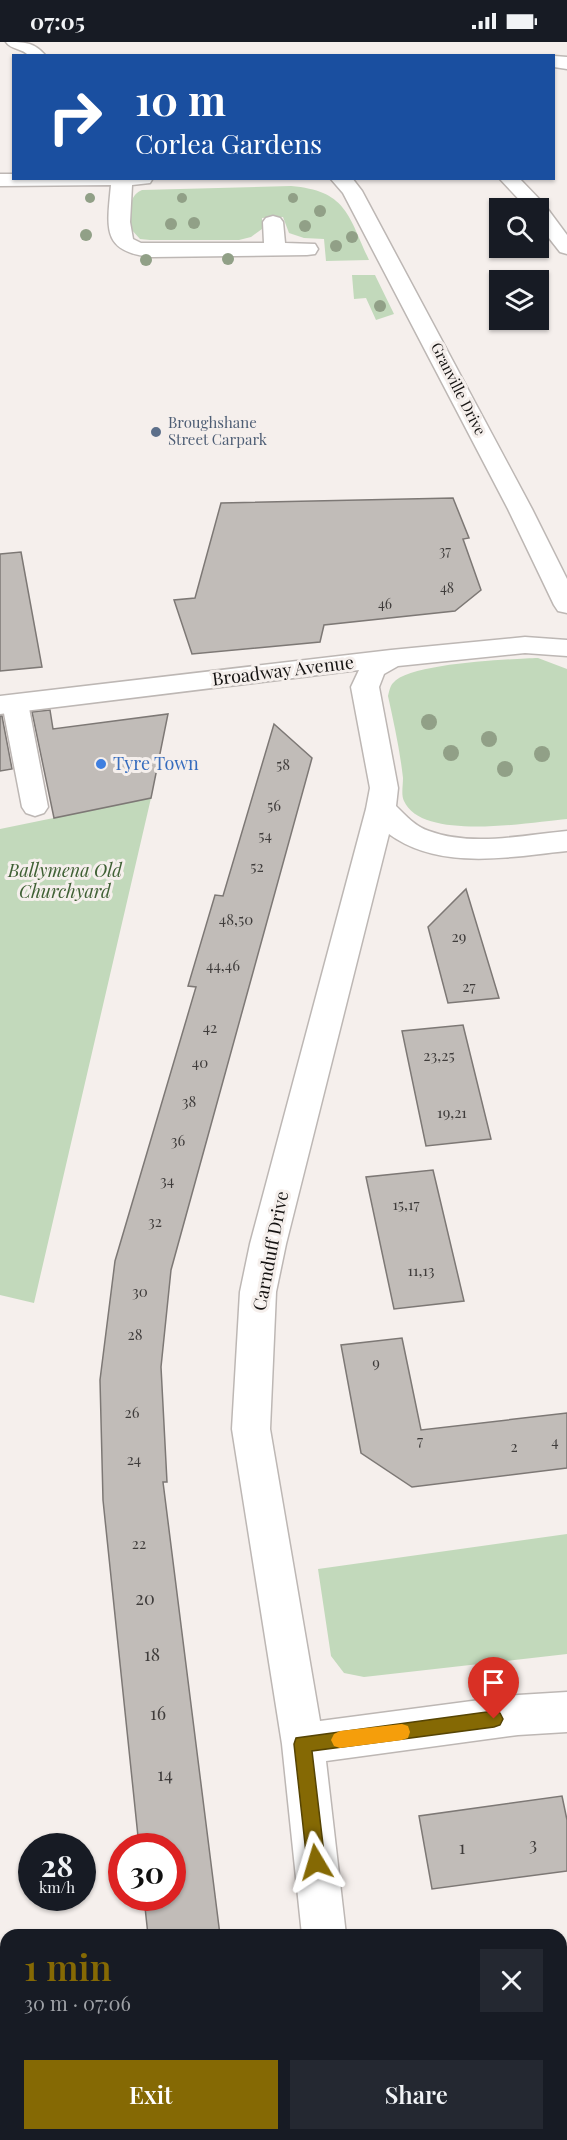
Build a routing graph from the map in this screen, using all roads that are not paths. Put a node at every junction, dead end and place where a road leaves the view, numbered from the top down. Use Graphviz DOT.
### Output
graph roads {
  1 [pos="14,42"];
  2 [pos="36,54"];
  3 [pos="122,180"];
  4 [pos="343,180"];
  5 [pos="510,180"];
  6 [pos="527,198"];
  7 [pos="273,222"];
  8 [pos="549,224"];
  9 [pos="567,248"];
  10 [pos="275,249"];
  11 [pos="307,249"];
  12 [pos="567,605"];
  13 [pos="567,610"];
  14 [pos="525,645"];
  15 [pos="567,648"];
  16 [pos="391,658"];
  17 [pos="7,704"];
  18 [pos="35,807"];
  19 [pos="381,809"];
  20 [pos="567,841"];
  21 [pos="567,1712"];
  22 [pos="303,1744"];
  23 [pos="323,1929"];
  1 -- 2 [label="lane"];
  3 -- 10 [label="street"];
  4 -- 12 [label="street, Granville Drive"];
  5 -- 6 [label="lane"];
  7 -- 10 [label="street"];
  8 -- 9 [label="lane"];
  10 -- 11 [label="street"];
  13 -- 14 [label="street"];
  14 -- 15 [label="street, Broadway Avenue"];
  14 -- 16 [label="street, Broadway Avenue"];
  16 -- 17 [label="street, Broadway Avenue"];
  16 -- 19 [label="street, Carnduff Drive"];
  17 -- 18 [label="lane"];
  19 -- 20 [label="street"];
  19 -- 22 [label="street, Carnduff Drive"];
  21 -- 22 [label="street"];
  22 -- 23 [label="street, Carnduff Drive"];
}
